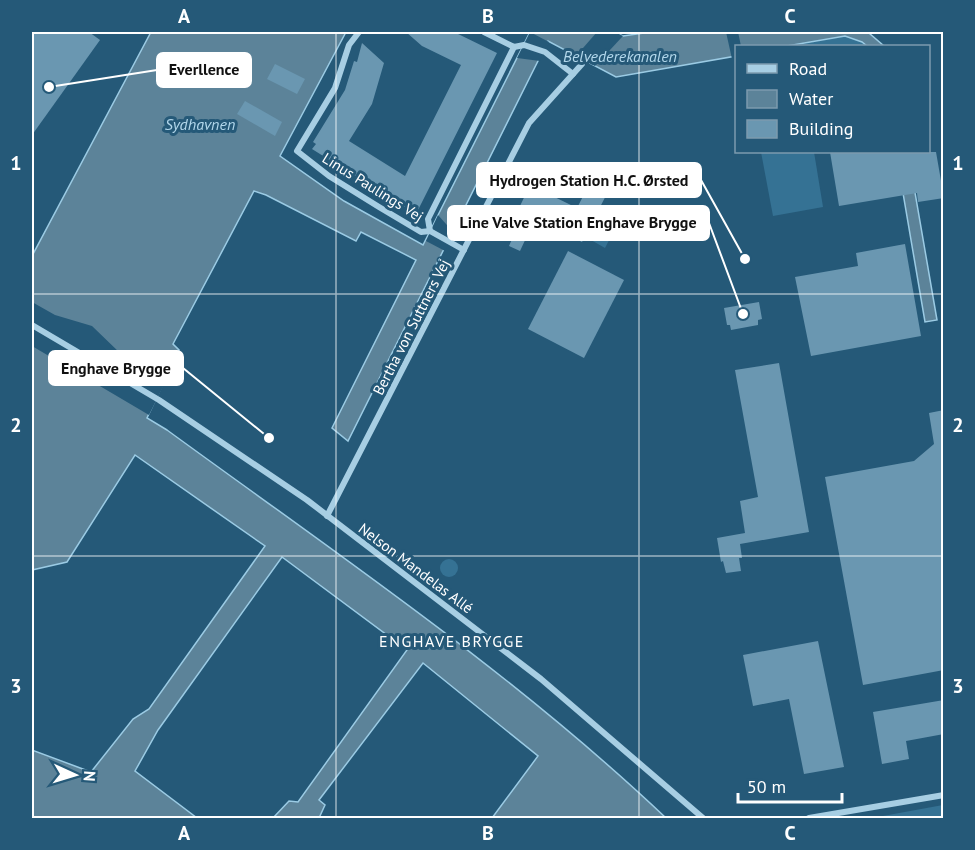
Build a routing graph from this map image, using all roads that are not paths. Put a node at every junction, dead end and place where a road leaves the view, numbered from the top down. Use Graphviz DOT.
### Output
graph roads {
  1 [pos="359,32"];
  2 [pos="484,32"];
  3 [pos="514,47"];
  4 [pos="582,64"];
  5 [pos="573,74"];
  6 [pos="430,231"];
  7 [pos="464,250"];
  8 [pos="32,325"];
  9 [pos="327,516"];
  10 [pos="944,795"];
  11 [pos="703,819"];
  12 [pos="809,819"];
  1 -- 6 [label="street, Linus Paulings Vej"];
  2 -- 3 [label="street"];
  3 -- 5 [label="street"];
  3 -- 6 [label="street, Linus Paulings Vej"];
  4 -- 5 [label="street, Bertha von Suttners Vej"];
  5 -- 7 [label="street, Bertha von Suttners Vej"];
  6 -- 7 [label="street, Linus Paulings Vej"];
  7 -- 9 [label="street, Bertha von Suttners Vej"];
  8 -- 9 [label="street, Nelson Mandelas Allé"];
  9 -- 11 [label="street, Nelson Mandelas Allé"];
  10 -- 12 [label="street"];
}
